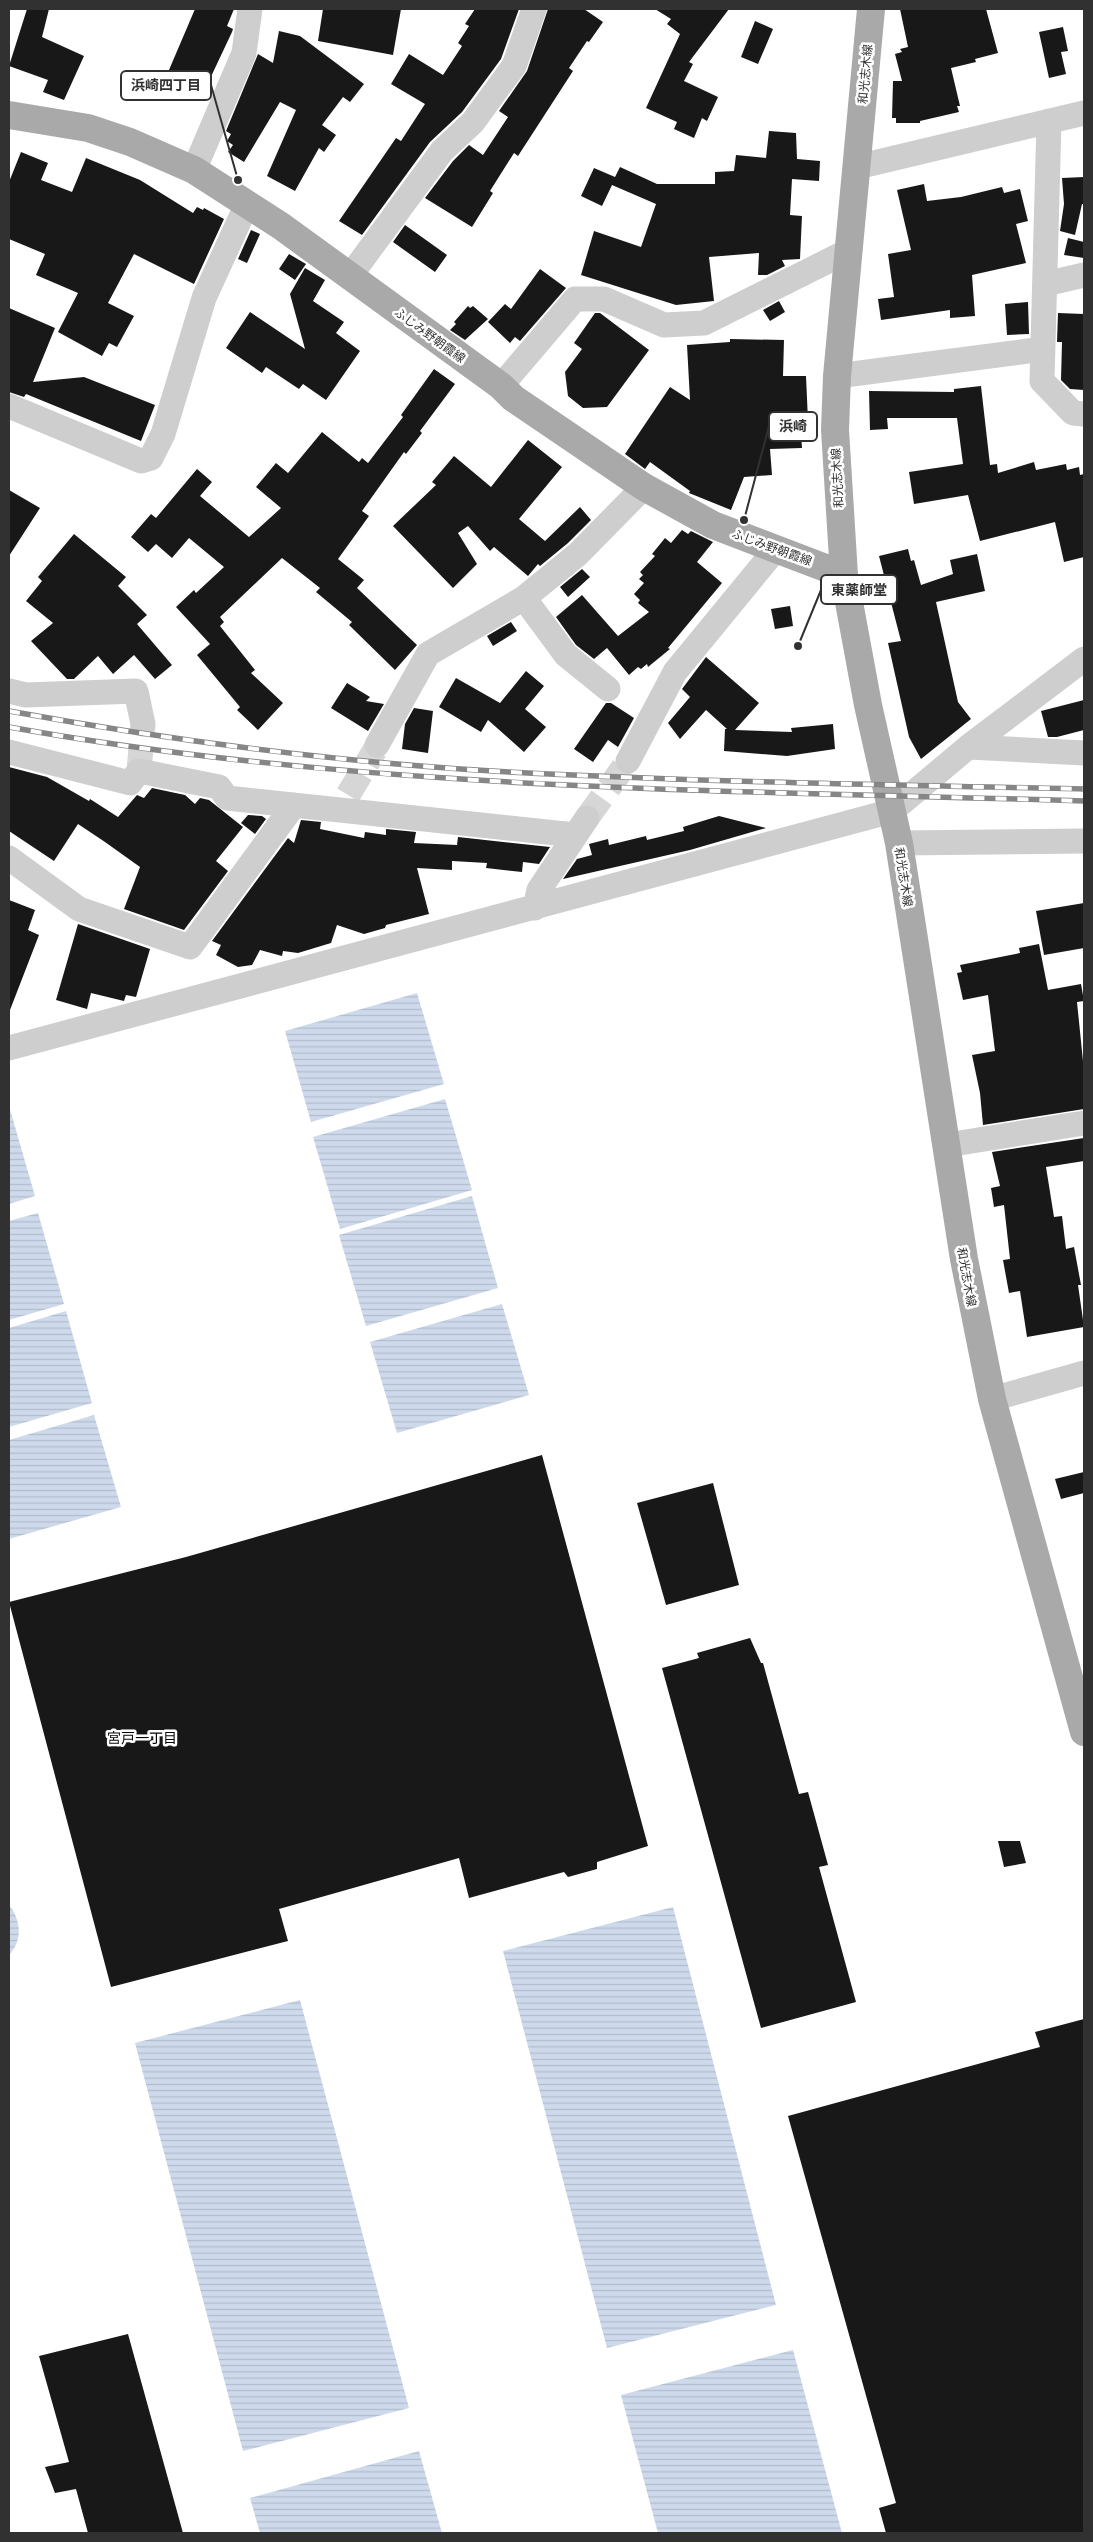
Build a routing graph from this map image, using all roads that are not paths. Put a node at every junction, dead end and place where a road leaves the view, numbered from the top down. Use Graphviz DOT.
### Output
graph roads {
  1 [pos="250,9"];
  2 [pos="534,9"];
  3 [pos="871,9"];
  4 [pos="1084,114"];
  5 [pos="9,115"];
  6 [pos="1049,121"];
  7 [pos="857,167"];
  8 [pos="194,170"];
  9 [pos="247,204"];
  10 [pos="848,251"];
  11 [pos="350,276"];
  12 [pos="1084,276"];
  13 [pos="1045,284"];
  14 [pos="1043,349"];
  15 [pos="837,376"];
  16 [pos="501,386"];
  17 [pos="9,406"];
  18 [pos="1084,414"];
  19 [pos="644,488"];
  20 [pos="775,550"];
  21 [pos="844,575"];
  22 [pos="524,598"];
  23 [pos="1084,659"];
  24 [pos="608,690"];
  25 [pos="9,691"];
  26 [pos="143,724"];
  27 [pos="377,745"];
  28 [pos="968,747"];
  29 [pos="9,752"];
  30 [pos="1084,753"];
  31 [pos="628,761"];
  32 [pos="294,805"];
  33 [pos="892,811"];
  34 [pos="1084,842"];
  35 [pos="899,843"];
  36 [pos="9,858"];
  37 [pos="535,908"];
  38 [pos="9,1048"];
  39 [pos="1084,1123"];
  40 [pos="946,1145"];
  41 [pos="1084,1373"];
  42 [pos="992,1399"];
  43 [pos="1084,1732"];
  1 -- 8 [label="street"];
  2 -- 11 [label="street"];
  3 -- 7 [label="main road, 和光志木線"];
  4 -- 6 [label="street"];
  5 -- 8 [label="main road, ふじみ野朝霞線"];
  6 -- 7 [label="street"];
  6 -- 13 [label="street"];
  7 -- 10 [label="main road, 和光志木線"];
  8 -- 9 [label="main road, ふじみ野朝霞線"];
  9 -- 11 [label="main road, ふじみ野朝霞線"];
  9 -- 17 [label="street"];
  10 -- 15 [label="main road, 和光志木線"];
  10 -- 16 [label="street"];
  11 -- 16 [label="main road, ふじみ野朝霞線"];
  12 -- 13 [label="street"];
  13 -- 14 [label="street"];
  14 -- 15 [label="street"];
  14 -- 18 [label="street"];
  15 -- 21 [label="main road, 和光志木線"];
  16 -- 19 [label="main road, ふじみ野朝霞線"];
  19 -- 20 [label="main road, ふじみ野朝霞線"];
  19 -- 22 [label="street"];
  20 -- 21 [label="main road, ふじみ野朝霞線"];
  20 -- 31 [label="street"];
  21 -- 33 [label="main road, 和光志木線"];
  22 -- 24 [label="street"];
  22 -- 27 [label="street"];
  23 -- 28 [label="street"];
  25 -- 26 [label="street"];
  28 -- 30 [label="street"];
  28 -- 33 [label="street"];
  29 -- 32 [label="street"];
  32 -- 36 [label="street"];
  32 -- 37 [label="street"];
  33 -- 35 [label="main road, 和光志木線"];
  33 -- 37 [label="street"];
  34 -- 35 [label="street"];
  35 -- 40 [label="main road, 和光志木線"];
  37 -- 38 [label="street"];
  39 -- 40 [label="street"];
  40 -- 42 [label="main road, 和光志木線"];
  41 -- 42 [label="street"];
  42 -- 43 [label="main road, 和光志木線"];
}
